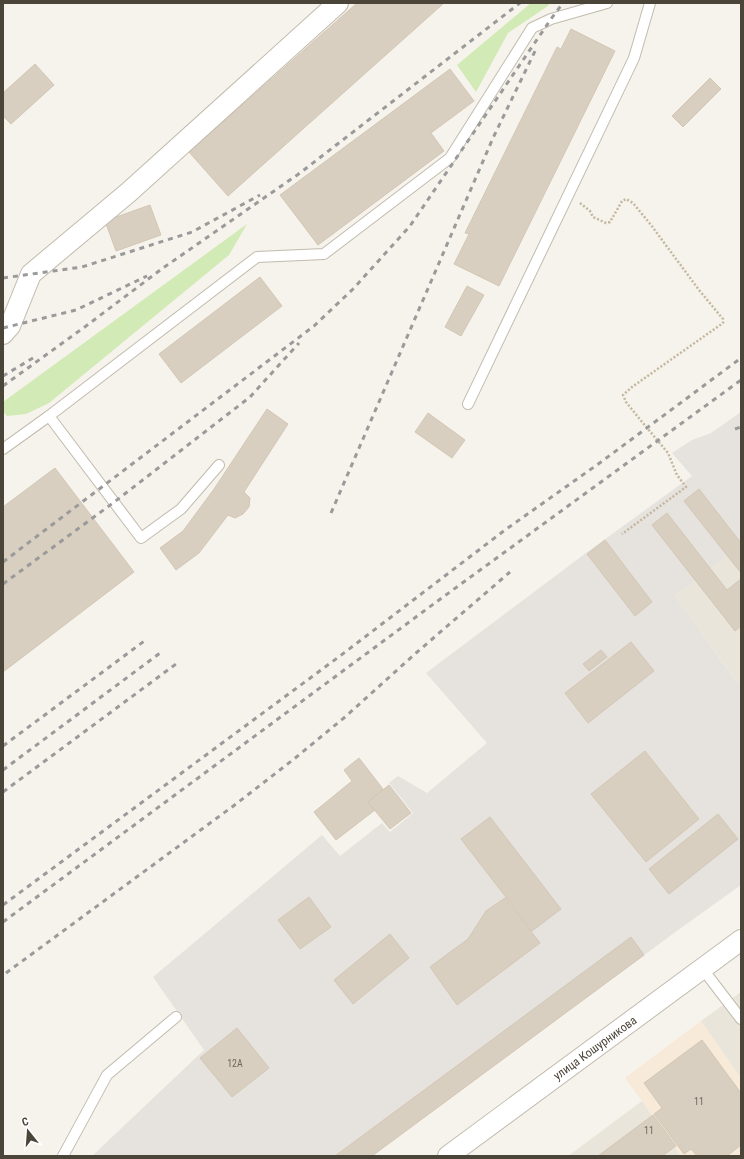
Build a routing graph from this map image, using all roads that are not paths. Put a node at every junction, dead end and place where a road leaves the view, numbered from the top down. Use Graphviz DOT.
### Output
graph roads {
  1 [pos="338,3"];
  2 [pos="607,3"];
  3 [pos="650,3"];
  4 [pos="3,334"];
  5 [pos="468,404"];
  6 [pos="49,416"];
  7 [pos="4,446"];
  8 [pos="219,465"];
  9 [pos="741,940"];
  10 [pos="702,968"];
  11 [pos="176,1017"];
  12 [pos="741,1019"];
  13 [pos="63,1156"];
  14 [pos="448,1156"];
  1 -- 4 [label="street"];
  2 -- 6 [label="lane"];
  3 -- 5 [label="lane"];
  6 -- 7 [label="lane"];
  6 -- 8 [label="lane"];
  9 -- 10 [label="street, улица Кошурникова"];
  10 -- 12 [label="lane"];
  10 -- 14 [label="street, улица Кошурникова"];
  11 -- 13 [label="lane"];
}
